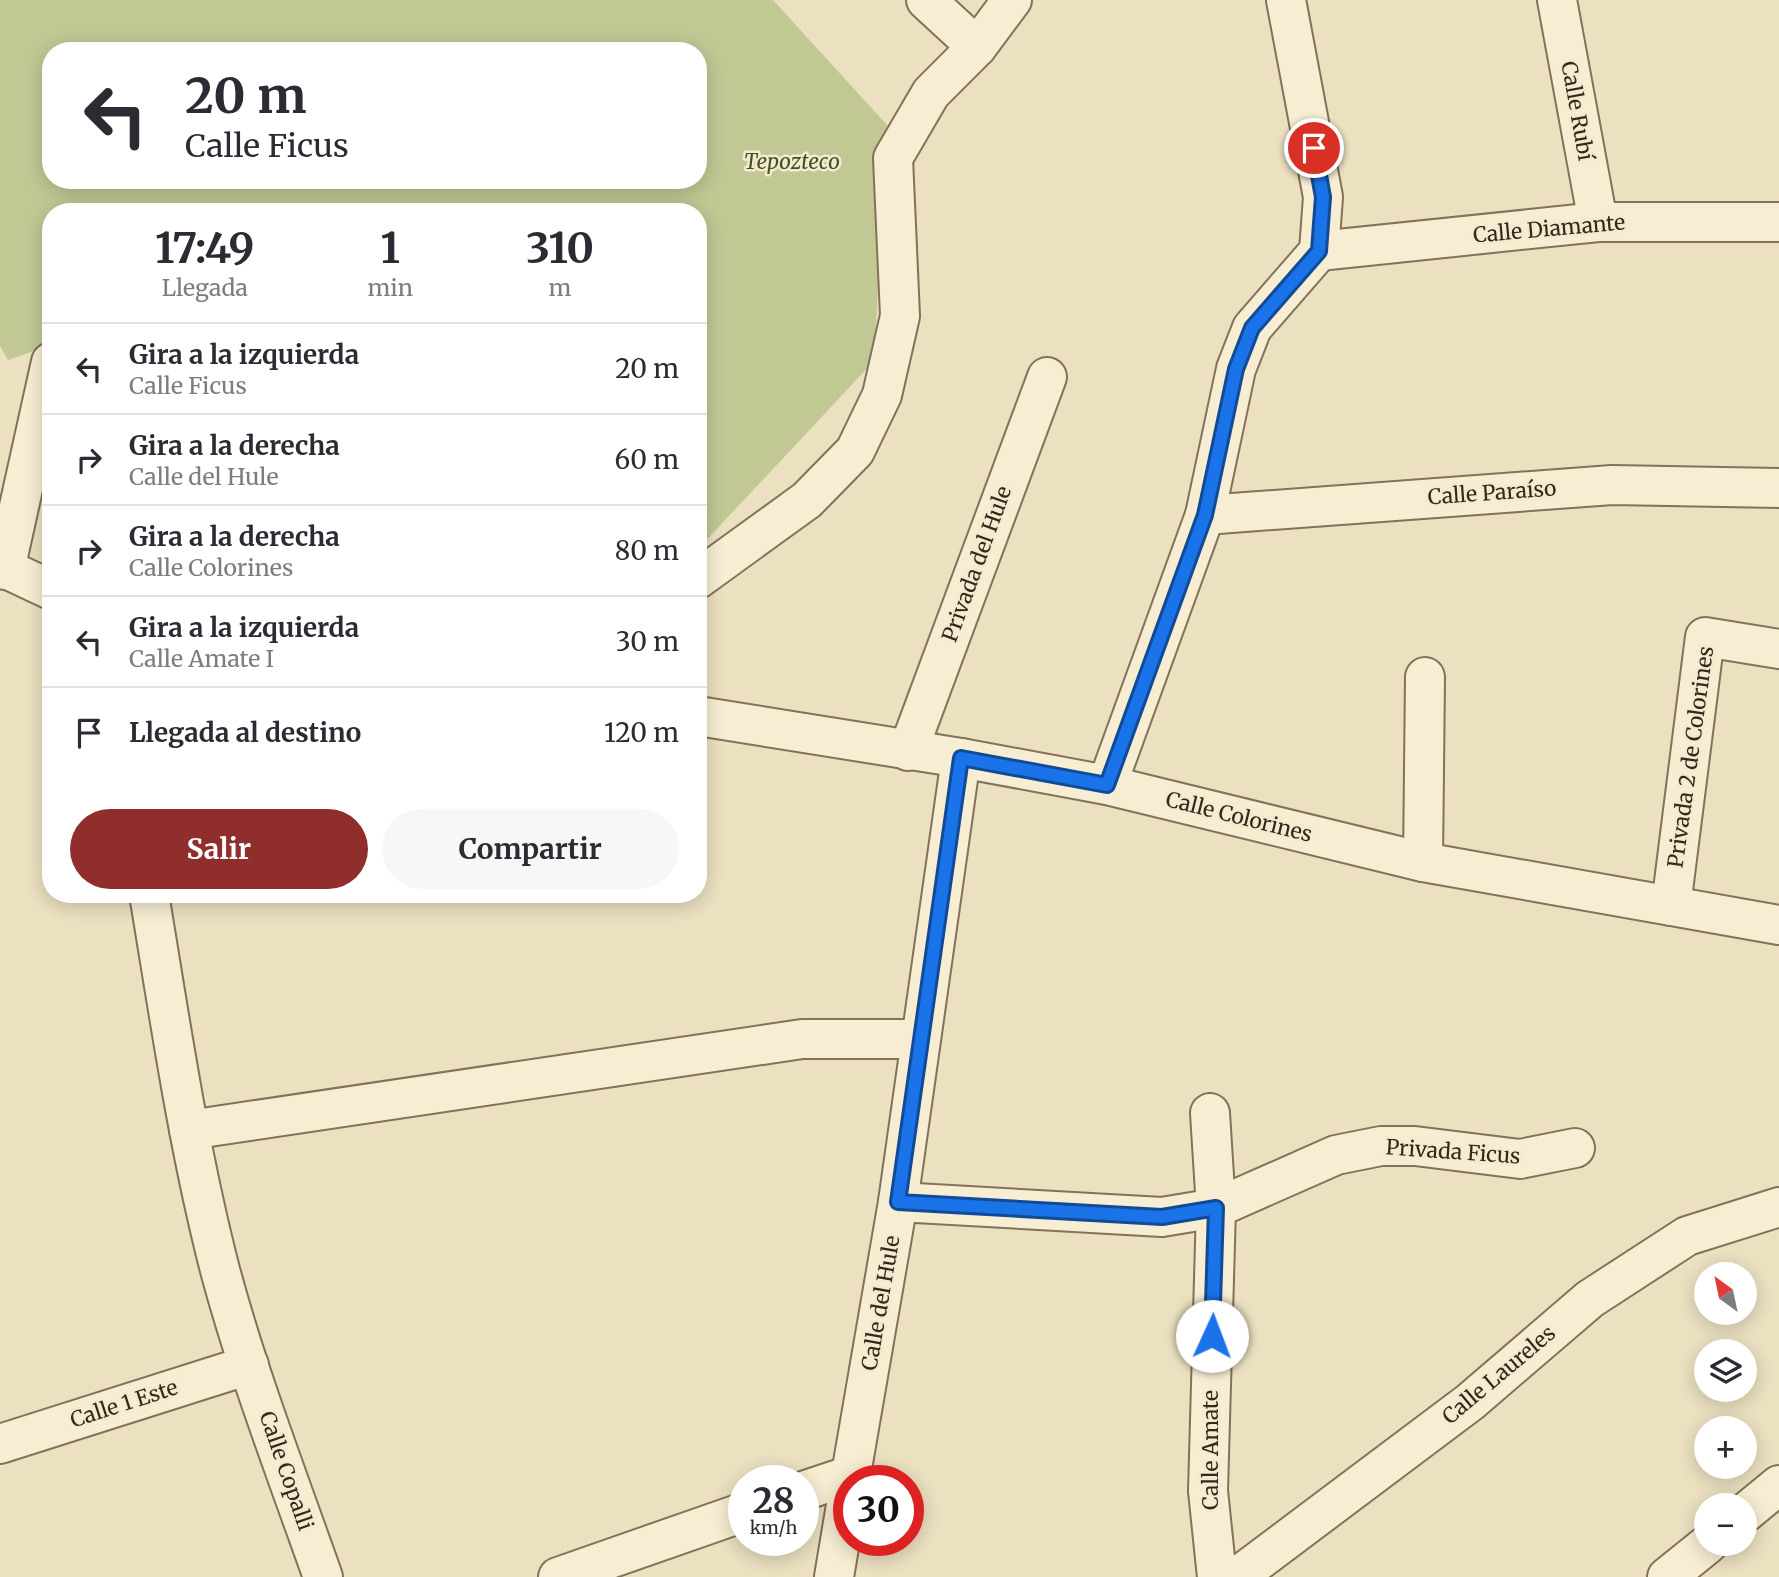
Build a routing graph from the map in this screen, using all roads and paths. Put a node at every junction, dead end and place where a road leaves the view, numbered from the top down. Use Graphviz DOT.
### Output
graph roads {
  1 [pos="926,0"];
  2 [pos="1012,0"];
  3 [pos="1286,0"];
  4 [pos="1557,0"];
  5 [pos="977,47"];
  6 [pos="1598,222"];
  7 [pos="1779,222"];
  8 [pos="1319,251"];
  9 [pos="1047,377"];
  10 [pos="42,401"];
  11 [pos="1779,488"];
  12 [pos="1205,515"];
  13 [pos="3,568"];
  14 [pos="707,572"];
  15 [pos="42,586"];
  16 [pos="1779,649"];
  17 [pos="1425,677"];
  18 [pos="707,718"];
  19 [pos="908,751"];
  20 [pos="961,758"];
  21 [pos="1107,785"];
  22 [pos="1423,862"];
  23 [pos="151,903"];
  24 [pos="1671,906"];
  25 [pos="1779,925"];
  26 [pos="920,1040"];
  27 [pos="1210,1114"];
  28 [pos="189,1130"];
  29 [pos="1575,1148"];
  30 [pos="898,1202"];
  31 [pos="1779,1207"];
  32 [pos="1216,1208"];
  33 [pos="248,1365"];
  34 [pos="0,1444"];
  35 [pos="853,1465"];
  36 [pos="1779,1485"];
  37 [pos="1757,1503"];
  38 [pos="728,1518"];
  39 [pos="1694,1555"];
  40 [pos="838,1556"];
  41 [pos="323,1577"];
  42 [pos="558,1577"];
  43 [pos="834,1577"];
  44 [pos="1217,1577"];
  45 [pos="1237,1577"];
  46 [pos="1667,1577"];
  1 -- 5 [label="street"];
  2 -- 5 [label="street"];
  3 -- 8 [label="street"];
  4 -- 6 [label="street, Calle Rubí"];
  5 -- 14 [label="street"];
  6 -- 7 [label="street, Calle Diamante"];
  6 -- 8 [label="street, Calle Diamante"];
  8 -- 12 [label="street"];
  9 -- 19 [label="street, Privada del Hule"];
  10 -- 13 [label="street"];
  11 -- 12 [label="street, Calle Paraíso"];
  12 -- 21 [label="street"];
  13 -- 15 [label="street"];
  16 -- 24 [label="street, Privada 2 de Colorines"];
  17 -- 22 [label="street"];
  18 -- 19 [label="street, Calle Colorines"];
  19 -- 20 [label="street, Calle Colorines"];
  20 -- 21 [label="street, Calle Colorines"];
  20 -- 26 [label="street, Calle del Hule"];
  21 -- 22 [label="street, Calle Colorines"];
  22 -- 24 [label="street, Calle Colorines"];
  23 -- 28 [label="street, Calle Copalli"];
  24 -- 25 [label="street, Calle Colorines"];
  26 -- 28 [label="street"];
  26 -- 30 [label="street, Calle del Hule"];
  27 -- 32 [label="street, Calle Amate"];
  28 -- 33 [label="street, Calle Copalli"];
  29 -- 32 [label="street, Privada Ficus"];
  30 -- 32 [label="street, Privada Ficus"];
  30 -- 35 [label="street, Calle del Hule"];
  31 -- 45 [label="street, Calle Laureles"];
  32 -- 44 [label="street, Calle Amate"];
  33 -- 34 [label="street, Calle 1 Este"];
  33 -- 41 [label="street, Calle Copalli"];
  36 -- 37 [label="street"];
  38 -- 42 [label="street"];
  39 -- 46 [label="street"];
  40 -- 43 [label="street, Calle del Hule"];
}
